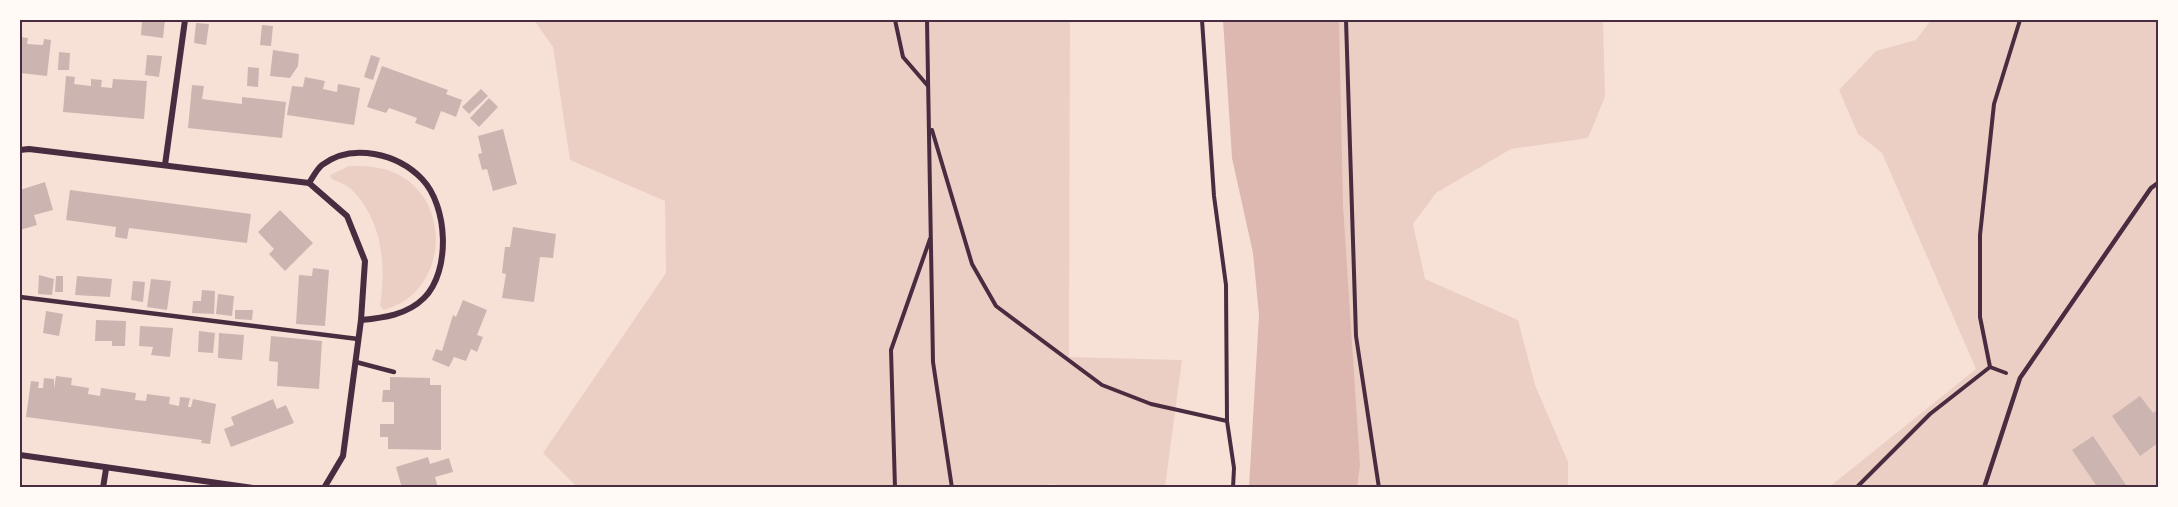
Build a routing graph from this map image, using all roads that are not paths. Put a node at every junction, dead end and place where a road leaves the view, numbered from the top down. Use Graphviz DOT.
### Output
graph roads {
  1 [pos="185,20"];
  2 [pos="20,150"];
  3 [pos="165,165"];
  4 [pos="309,183"];
  5 [pos="2158,183"];
  6 [pos="20,297"];
  7 [pos="360,320"];
  8 [pos="358,339"];
  9 [pos="356,362"];
  10 [pos="394,372"];
  11 [pos="20,455"];
  12 [pos="105,468"];
  13 [pos="103,488"];
  14 [pos="253,488"];
  15 [pos="324,488"];
  16 [pos="1984,488"];
  1 -- 3 [label="street"];
  2 -- 3 [label="street"];
  3 -- 4 [label="street"];
  4 -- 7 [label="street"];
  4 -- 7 [label="street"];
  5 -- 16 [label="lane"];
  6 -- 8 [label="lane"];
  7 -- 8 [label="street"];
  8 -- 9 [label="street"];
  9 -- 10 [label="lane"];
  9 -- 15 [label="street"];
  11 -- 12 [label="street"];
  12 -- 13 [label="street"];
  12 -- 14 [label="street"];
}
